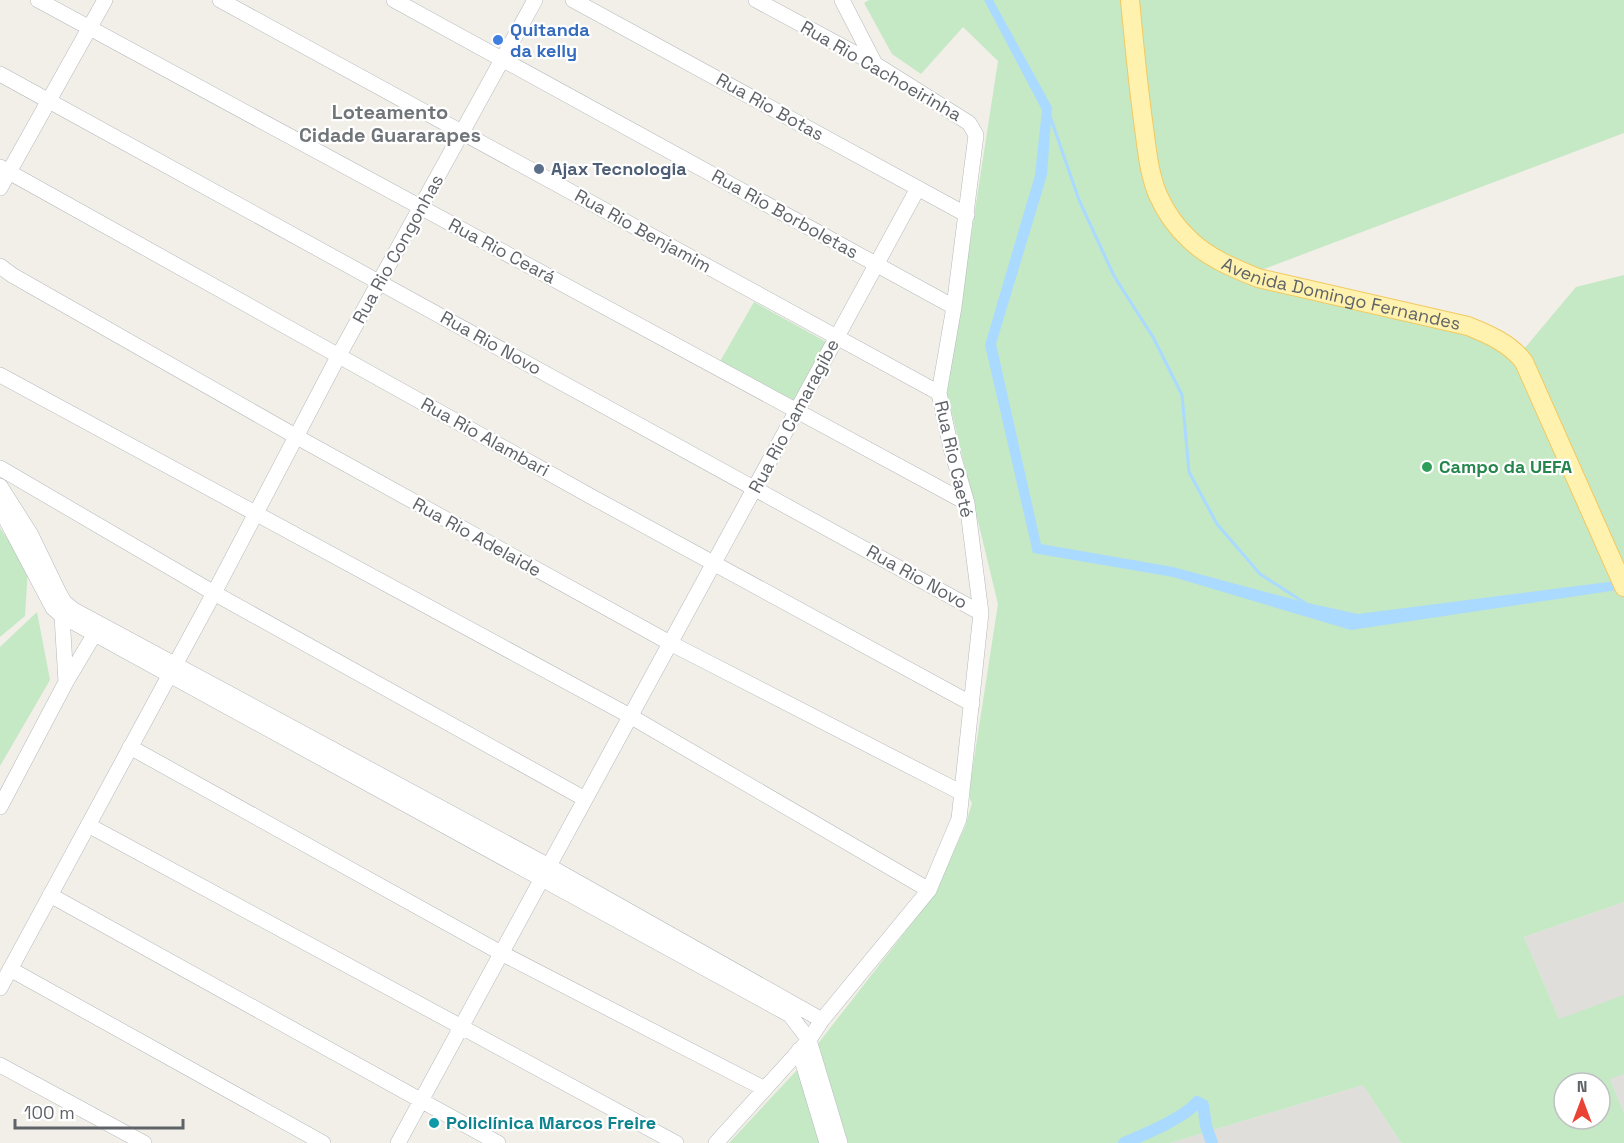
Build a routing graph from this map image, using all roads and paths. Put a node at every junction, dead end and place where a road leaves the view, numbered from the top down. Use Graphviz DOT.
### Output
graph roads {
  1 [pos="38,0"];
  2 [pos="105,0"];
  3 [pos="220,0"];
  4 [pos="394,0"];
  5 [pos="536,0"];
  6 [pos="573,0"];
  7 [pos="756,0"];
  8 [pos="842,0"];
  9 [pos="1130,0"];
  10 [pos="89,28"];
  11 [pos="503,60"];
  12 [pos="875,64"];
  13 [pos="0,74"];
  14 [pos="49,100"];
  15 [pos="973,127"];
  16 [pos="462,132"];
  17 [pos="4,170"];
  18 [pos="0,188"];
  19 [pos="918,188"];
  20 [pos="421,207"];
  21 [pos="967,214"];
  22 [pos="876,264"];
  23 [pos="0,266"];
  24 [pos="380,282"];
  25 [pos="954,307"];
  26 [pos="836,337"];
  27 [pos="339,355"];
  28 [pos="0,375"];
  29 [pos="939,393"];
  30 [pos="796,411"];
  31 [pos="297,437"];
  32 [pos="0,468"];
  33 [pos="0,486"];
  34 [pos="754,488"];
  35 [pos="967,503"];
  36 [pos="0,508"];
  37 [pos="256,515"];
  38 [pos="714,563"];
  39 [pos="1624,587"];
  40 [pos="214,593"];
  41 [pos="981,613"];
  42 [pos="62,616"];
  43 [pos="94,635"];
  44 [pos="670,644"];
  45 [pos="172,670"];
  46 [pos="66,682"];
  47 [pos="972,704"];
  48 [pos="630,717"];
  49 [pos="130,747"];
  50 [pos="962,793"];
  51 [pos="585,799"];
  52 [pos="0,807"];
  53 [pos="88,825"];
  54 [pos="545,872"];
  55 [pos="929,890"];
  56 [pos="50,895"];
  57 [pos="501,953"];
  58 [pos="10,969"];
  59 [pos="0,988"];
  60 [pos="822,1020"];
  61 [pos="461,1026"];
  62 [pos="804,1045"];
  63 [pos="0,1065"];
  64 [pos="765,1089"];
  65 [pos="421,1100"];
  66 [pos="144,1143"];
  67 [pos="323,1143"];
  68 [pos="398,1143"];
  69 [pos="498,1143"];
  70 [pos="676,1143"];
  71 [pos="716,1143"];
  72 [pos="827,1143"];
  73 [pos="840,1143"];
  1 -- 10 [label="street, Rua Rio Ceará"];
  2 -- 10 [label="street"];
  3 -- 16 [label="street, Rua Rio Benjamim"];
  4 -- 11 [label="street, Rua Rio Borboletas"];
  5 -- 11 [label="street, Rua Rio Congonhas"];
  6 -- 19 [label="street, Rua Rio Botas"];
  7 -- 12 [label="street, Rua Rio Cachoeirinha"];
  8 -- 12 [label="street"];
  9 -- 39 [label="main road, Avenida Domingo Fernandes"];
  10 -- 14 [label="street"];
  10 -- 20 [label="street, Rua Rio Ceará"];
  11 -- 16 [label="street, Rua Rio Congonhas"];
  11 -- 22 [label="street, Rua Rio Borboletas"];
  12 -- 15 [label="street, Rua Rio Cachoeirinha"];
  13 -- 14 [label="street, Rua Rio Novo"];
  14 -- 17 [label="street"];
  14 -- 24 [label="street, Rua Rio Novo"];
  15 -- 21 [label="street, Rua Rio Caeté"];
  16 -- 20 [label="street, Rua Rio Congonhas"];
  16 -- 26 [label="street, Rua Rio Benjamim"];
  17 -- 18 [label="street"];
  17 -- 27 [label="street, Rua Rio Alambari"];
  19 -- 21 [label="street, Rua Rio Botas"];
  19 -- 22 [label="street, Rua Rio Camaragibe"];
  20 -- 24 [label="street, Rua Rio Congonhas"];
  20 -- 30 [label="street, Rua Rio Ceará"];
  21 -- 25 [label="street, Rua Rio Caeté"];
  22 -- 25 [label="street, Rua Rio Borboletas"];
  22 -- 26 [label="street, Rua Rio Camaragibe"];
  23 -- 31 [label="street, Rua Rio Adelaide"];
  24 -- 27 [label="street, Rua Rio Congonhas"];
  24 -- 34 [label="street, Rua Rio Novo"];
  25 -- 29 [label="street, Rua Rio Caeté"];
  26 -- 29 [label="street, Rua Rio Benjamim"];
  26 -- 30 [label="street, Rua Rio Camaragibe"];
  27 -- 31 [label="street, Rua Rio Congonhas"];
  27 -- 38 [label="street, Rua Rio Alambari"];
  28 -- 37 [label="street"];
  29 -- 35 [label="street, Rua Rio Caeté"];
  30 -- 34 [label="street, Rua Rio Camaragibe"];
  30 -- 35 [label="street, Rua Rio Ceará"];
  31 -- 37 [label="street, Rua Rio Congonhas"];
  31 -- 44 [label="street, Rua Rio Adelaide"];
  32 -- 40 [label="street"];
  33 -- 45 [label="street"];
  34 -- 38 [label="street, Rua Rio Camaragibe"];
  34 -- 41 [label="street, Rua Rio Novo"];
  35 -- 41 [label="street, Rua Rio Caeté"];
  36 -- 42 [label="street"];
  37 -- 40 [label="street, Rua Rio Congonhas"];
  37 -- 48 [label="street"];
  38 -- 44 [label="street, Rua Rio Camaragibe"];
  38 -- 47 [label="street, Rua Rio Alambari"];
  40 -- 45 [label="street, Rua Rio Congonhas"];
  40 -- 51 [label="street"];
  41 -- 47 [label="street, Rua Rio Caeté"];
  42 -- 43 [label="street"];
  42 -- 46 [label="street"];
  43 -- 45 [label="street"];
  43 -- 46 [label="street"];
  44 -- 48 [label="street, Rua Rio Camaragibe"];
  44 -- 50 [label="street, Rua Rio Adelaide"];
  45 -- 49 [label="street, Rua Rio Congonhas"];
  45 -- 54 [label="street"];
  46 -- 52 [label="street"];
  47 -- 50 [label="street, Rua Rio Caeté"];
  48 -- 51 [label="street, Rua Rio Camaragibe"];
  48 -- 55 [label="street"];
  49 -- 53 [label="street, Rua Rio Congonhas"];
  49 -- 57 [label="street"];
  50 -- 55 [label="street, Rua Rio Caeté"];
  51 -- 54 [label="street, Rua Rio Camaragibe"];
  53 -- 56 [label="street, Rua Rio Congonhas"];
  53 -- 61 [label="street"];
  54 -- 57 [label="street, Rua Rio Camaragibe"];
  54 -- 60 [label="street"];
  54 -- 62 [label="street"];
  55 -- 60 [label="street, Rua Rio Caeté"];
  56 -- 58 [label="street, Rua Rio Congonhas"];
  56 -- 65 [label="street"];
  57 -- 61 [label="street, Rua Rio Camaragibe"];
  57 -- 64 [label="street"];
  58 -- 59 [label="street, Rua Rio Congonhas"];
  58 -- 67 [label="street"];
  60 -- 62 [label="street, Rua Rio Caeté"];
  61 -- 65 [label="street, Rua Rio Camaragibe"];
  61 -- 70 [label="street"];
  62 -- 64 [label="street, Rua Rio Caeté"];
  62 -- 72 [label="street"];
  62 -- 73 [label="street"];
  63 -- 66 [label="street"];
  64 -- 71 [label="street, Rua Rio Caeté"];
  65 -- 68 [label="street, Rua Rio Camaragibe"];
  65 -- 69 [label="street"];
}
